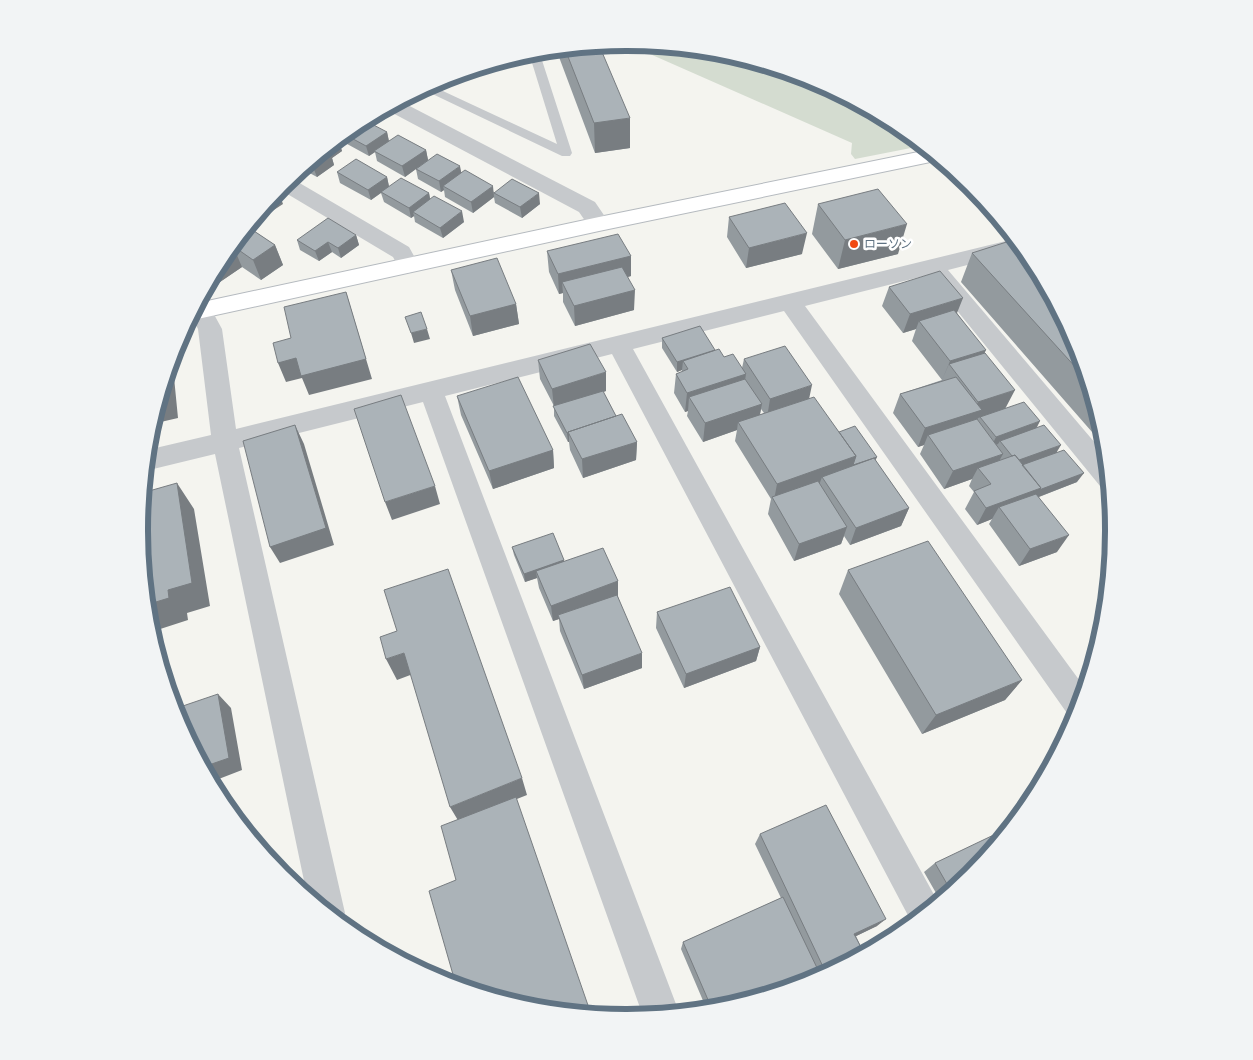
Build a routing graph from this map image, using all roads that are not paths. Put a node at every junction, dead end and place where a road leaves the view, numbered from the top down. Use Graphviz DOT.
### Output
graph roads {
  1 [pos="536,59"];
  2 [pos="436,91"];
  3 [pos="399,109"];
  4 [pos="926,157"];
  5 [pos="292,187"];
  6 [pos="599,224"];
  7 [pos="1012,246"];
  8 [pos="408,265"];
  9 [pos="933,267"];
  10 [pos="790,302"];
  11 [pos="203,308"];
  12 [pos="200,313"];
  13 [pos="618,344"];
  14 [pos="431,391"];
  15 [pos="225,442"];
  16 [pos="153,459"];
  17 [pos="1101,468"];
  18 [pos="1075,698"];
  19 [pos="326,902"];
  20 [pos="921,907"];
  21 [pos="659,1008"];
  1 -- 2 [label="lane"];
  3 -- 6 [label="street"];
  4 -- 6 [label="street"];
  5 -- 8 [label="street"];
  6 -- 8 [label="street"];
  7 -- 9 [label="street"];
  8 -- 11 [label="street"];
  9 -- 10 [label="street"];
  9 -- 17 [label="street"];
  10 -- 13 [label="street"];
  10 -- 18 [label="street"];
  12 -- 15 [label="street"];
  13 -- 14 [label="street"];
  13 -- 20 [label="street"];
  14 -- 15 [label="street"];
  14 -- 21 [label="street"];
  15 -- 16 [label="street"];
  15 -- 19 [label="street"];
}
